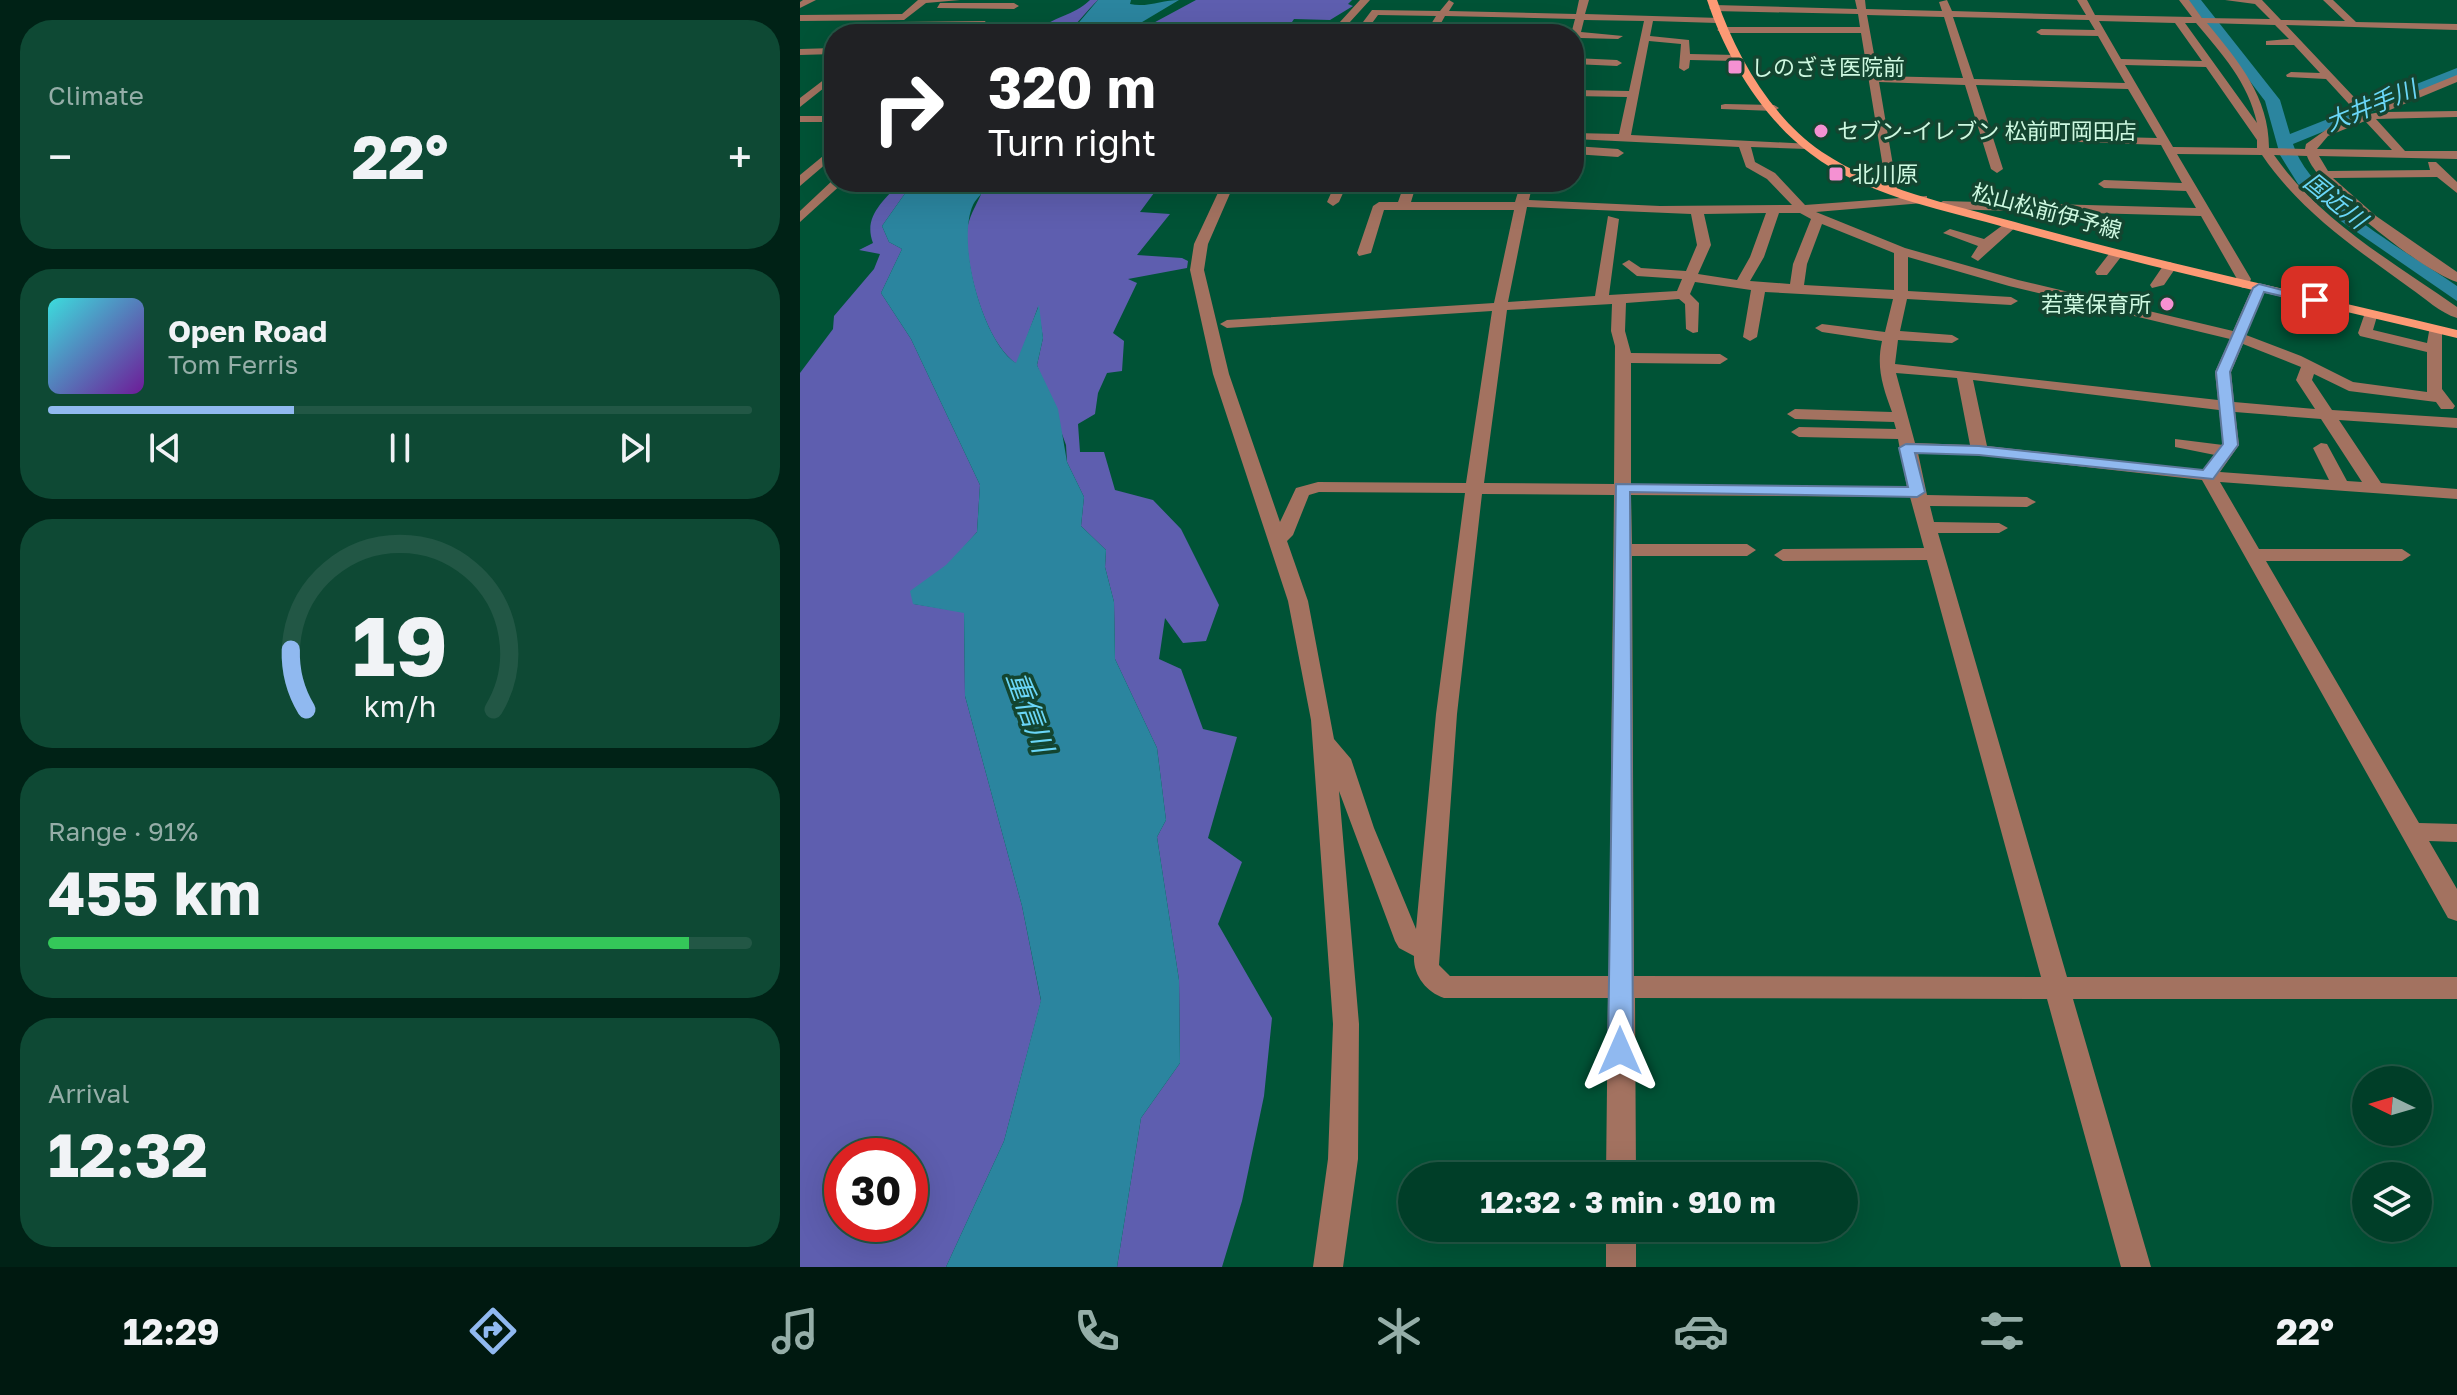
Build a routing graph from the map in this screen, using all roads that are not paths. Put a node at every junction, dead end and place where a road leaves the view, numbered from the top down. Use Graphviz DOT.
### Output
graph roads {
  1 [pos="811,0"];
  2 [pos="955,0"];
  3 [pos="1365,0"];
  4 [pos="1451,0"];
  5 [pos="1584,0"];
  6 [pos="1943,0"];
  7 [pos="2082,0"];
  8 [pos="2184,0"];
  9 [pos="2230,0"];
  10 [pos="2328,0"];
  11 [pos="2258,1"];
  12 [pos="1013,3"];
  13 [pos="1767,4"];
  14 [pos="1809,4"];
  15 [pos="800,5"];
  16 [pos="1862,5"];
  17 [pos="916,7"];
  18 [pos="1357,9"];
  19 [pos="1822,9"];
  20 [pos="2243,10"];
  21 [pos="2267,10"];
  22 [pos="1443,13"];
  23 [pos="1948,13"];
  24 [pos="1716,14"];
  25 [pos="1582,16"];
  26 [pos="966,17"];
  27 [pos="800,18"];
  28 [pos="1649,18"];
  29 [pos="2093,18"];
  30 [pos="2178,20"];
  31 [pos="2200,20"];
  32 [pos="898,21"];
  33 [pos="2279,23"];
  34 [pos="839,24"];
  35 [pos="895,24"];
  36 [pos="936,24"];
  37 [pos="990,24"];
  38 [pos="1343,24"];
  39 [pos="1359,24"];
  40 [pos="1365,24"];
  41 [pos="1436,24"];
  42 [pos="1579,24"];
  43 [pos="2353,24"];
  44 [pos="824,25"];
  45 [pos="800,26"];
  46 [pos="2457,27"];
  47 [pos="1824,29"];
  48 [pos="1867,30"];
  49 [pos="2041,32"];
  50 [pos="2101,33"];
  51 [pos="2288,33"];
  52 [pos="2250,34"];
  53 [pos="1618,36"];
  54 [pos="1584,38"];
  55 [pos="1645,38"];
  56 [pos="2297,42"];
  57 [pos="2269,43"];
  58 [pos="824,51"];
  59 [pos="800,52"];
  60 [pos="1736,58"];
  61 [pos="1584,61"];
  62 [pos="2117,62"];
  63 [pos="1617,63"];
  64 [pos="2209,64"];
  65 [pos="2291,75"];
  66 [pos="2329,76"];
  67 [pos="2457,78"];
  68 [pos="1875,79"];
  69 [pos="1969,82"];
  70 [pos="824,83"];
  71 [pos="2131,86"];
  72 [pos="817,89"];
  73 [pos="824,89"];
  74 [pos="1584,93"];
  75 [pos="1633,94"];
  76 [pos="800,104"];
  77 [pos="1725,107"];
  78 [pos="1774,108"];
  79 [pos="2457,114"];
  80 [pos="2371,115"];
  81 [pos="800,119"];
  82 [pos="824,119"];
  83 [pos="1584,137"];
  84 [pos="1624,139"];
  85 [pos="2079,139"];
  86 [pos="2361,141"];
  87 [pos="1744,144"];
  88 [pos="1807,146"];
  89 [pos="2166,146"];
  90 [pos="2266,149"];
  91 [pos="2307,151"];
  92 [pos="1584,152"];
  93 [pos="2401,153"];
  94 [pos="2421,153"];
  95 [pos="2457,155"];
  96 [pos="824,160"];
  97 [pos="1584,160"];
  98 [pos="1997,169"];
  99 [pos="2440,173"];
  100 [pos="2390,174"];
  101 [pos="2324,175"];
  102 [pos="800,182"];
  103 [pos="2104,184"];
  104 [pos="2189,187"];
  105 [pos="1891,189"];
  106 [pos="2457,189"];
  107 [pos="827,192"];
  108 [pos="1224,192"];
  109 [pos="1338,192"];
  110 [pos="1408,192"];
  111 [pos="1523,197"];
  112 [pos="1923,199"];
  113 [pos="1333,202"];
  114 [pos="1943,205"];
  115 [pos="1403,206"];
  116 [pos="1774,208"];
  117 [pos="1697,209"];
  118 [pos="1802,209"];
  119 [pos="2203,212"];
  120 [pos="800,218"];
  121 [pos="1818,218"];
  122 [pos="1613,219"];
  123 [pos="2012,225"];
  124 [pos="1950,233"];
  125 [pos="1986,244"];
  126 [pos="1900,251"];
  127 [pos="1364,253"];
  128 [pos="2117,253"];
  129 [pos="1978,257"];
  130 [pos="1629,264"];
  131 [pos="2170,266"];
  132 [pos="1961,268"];
  133 [pos="2102,272"];
  134 [pos="1692,276"];
  135 [pos="2457,278"];
  136 [pos="1741,284"];
  137 [pos="2157,285"];
  138 [pos="2251,286"];
  139 [pos="1759,287"];
  140 [pos="1796,290"];
  141 [pos="1682,295"];
  142 [pos="1901,295"];
  143 [pos="1954,298"];
  144 [pos="1610,301"];
  145 [pos="2011,301"];
  146 [pos="1204,305"];
  147 [pos="1500,307"];
  148 [pos="2371,313"];
  149 [pos="2457,314"];
  150 [pos="1227,324"];
  151 [pos="1822,328"];
  152 [pos="1693,329"];
  153 [pos="2435,329"];
  154 [pos="2457,334"];
  155 [pos="1889,336"];
  156 [pos="1750,337"];
  157 [pos="2239,337"];
  158 [pos="1952,339"];
  159 [pos="1214,344"];
  160 [pos="2434,349"];
  161 [pos="1623,358"];
  162 [pos="1720,359"];
  163 [pos="2309,366"];
  164 [pos="1888,368"];
  165 [pos="1964,374"];
  166 [pos="2440,398"];
  167 [pos="2225,406"];
  168 [pos="1795,414"];
  169 [pos="2327,414"];
  170 [pos="2457,421"];
  171 [pos="1799,432"];
  172 [pos="1904,433"];
  173 [pos="2181,443"];
  174 [pos="2321,448"];
  175 [pos="1979,450"];
  176 [pos="2227,452"];
  177 [pos="2208,476"];
  178 [pos="2341,485"];
  179 [pos="1474,487"];
  180 [pos="1622,488"];
  181 [pos="2375,488"];
  182 [pos="2457,494"];
  183 [pos="1918,496"];
  184 [pos="2027,502"];
  185 [pos="1927,527"];
  186 [pos="1999,528"];
  187 [pos="1278,539"];
  188 [pos="1621,550"];
  189 [pos="1747,550"];
  190 [pos="1934,554"];
  191 [pos="1783,555"];
  192 [pos="2252,555"];
  193 [pos="2402,555"];
  194 [pos="1323,740"];
  195 [pos="2412,832"];
  196 [pos="2457,833"];
  197 [pos="2457,911"];
  198 [pos="1427,951"];
  199 [pos="1620,988"];
  200 [pos="2057,988"];
  201 [pos="2457,988"];
  202 [pos="1621,1162"];
  203 [pos="1621,1242"];
  204 [pos="1328,1267"];
  205 [pos="1621,1267"];
  206 [pos="2136,1267"];
  1 -- 15 [label="street"];
  2 -- 17 [label="street"];
  3 -- 18 [label="street"];
  4 -- 22 [label="street"];
  5 -- 25 [label="street"];
  6 -- 23 [label="street"];
  7 -- 29 [label="street"];
  8 -- 31 [label="street"];
  9 -- 11 [label="street"];
  10 -- 43 [label="street"];
  11 -- 21 [label="street"];
  12 -- 17 [label="street"];
  12 -- 37 [label="street"];
  13 -- 14 [label="street"];
  13 -- 24 [label="street"];
  14 -- 19 [label="street"];
  16 -- 19 [label="street"];
  16 -- 23 [label="street"];
  16 -- 48 [label="street"];
  17 -- 32 [label="street"];
  18 -- 38 [label="street"];
  18 -- 39 [label="street"];
  19 -- 47 [label="street"];
  20 -- 21 [label="street"];
  21 -- 33 [label="street"];
  22 -- 25 [label="street"];
  22 -- 40 [label="street"];
  22 -- 41 [label="street"];
  23 -- 29 [label="street"];
  23 -- 69 [label="street"];
  24 -- 28 [label="street"];
  24 -- 47 [label="street"];
  24 -- 60 [label="main road, 松山松前伊予線"];
  25 -- 28 [label="street"];
  25 -- 42 [label="street"];
  26 -- 32 [label="street"];
  27 -- 32 [label="street"];
  28 -- 55 [label="street"];
  29 -- 30 [label="street"];
  29 -- 50 [label="street"];
  30 -- 31 [label="street"];
  30 -- 64 [label="street"];
  31 -- 33 [label="street"];
  31 -- 90 [label="street"];
  32 -- 34 [label="street"];
  32 -- 35 [label="street"];
  32 -- 36 [label="street"];
  33 -- 43 [label="street"];
  33 -- 51 [label="street"];
  43 -- 46 [label="street"];
  44 -- 45 [label="street"];
  47 -- 48 [label="street"];
  48 -- 68 [label="street"];
  49 -- 50 [label="street"];
  50 -- 62 [label="street"];
  51 -- 52 [label="street"];
  51 -- 56 [label="street"];
  53 -- 54 [label="street"];
  55 -- 60 [label="street"];
  55 -- 75 [label="street"];
  56 -- 57 [label="street"];
  56 -- 66 [label="street"];
  58 -- 59 [label="street"];
  60 -- 78 [label="main road, 松山松前伊予線"];
  61 -- 63 [label="street"];
  62 -- 64 [label="street"];
  62 -- 71 [label="street"];
  64 -- 90 [label="street"];
  65 -- 66 [label="street"];
  66 -- 80 [label="street"];
  67 -- 80 [label="street"];
  68 -- 69 [label="street"];
  68 -- 105 [label="street"];
  69 -- 71 [label="street"];
  69 -- 98 [label="street"];
  70 -- 72 [label="street"];
  71 -- 89 [label="street"];
  72 -- 73 [label="street"];
  72 -- 76 [label="street"];
  74 -- 75 [label="street"];
  75 -- 84 [label="street"];
  77 -- 78 [label="street"];
  78 -- 88 [label="main road, 松山松前伊予線"];
  79 -- 80 [label="street"];
  80 -- 86 [label="street"];
  80 -- 93 [label="street"];
  81 -- 82 [label="street"];
  83 -- 84 [label="street"];
  84 -- 87 [label="street"];
  85 -- 89 [label="street"];
  86 -- 91 [label="street"];
  86 -- 91 [label="street"];
  86 -- 93 [label="street"];
  86 -- 100 [label="street"];
  87 -- 88 [label="street"];
  87 -- 118 [label="street"];
  88 -- 105 [label="main road, 松山松前伊予線"];
  89 -- 90 [label="street"];
  89 -- 104 [label="street"];
  90 -- 91 [label="street"];
  90 -- 149 [label="street"];
  91 -- 101 [label="street"];
  92 -- 97 [label="street"];
  93 -- 94 [label="street"];
  94 -- 95 [label="street"];
  94 -- 99 [label="street"];
  96 -- 102 [label="street"];
  99 -- 100 [label="street"];
  99 -- 106 [label="street"];
  100 -- 101 [label="street"];
  101 -- 135 [label="street"];
  103 -- 104 [label="street"];
  104 -- 119 [label="street"];
  105 -- 112 [label="main road, 松山松前伊予線"];
  107 -- 120 [label="street"];
  108 -- 146 [label="street"];
  109 -- 113 [label="street"];
  110 -- 115 [label="street"];
  111 -- 115 [label="street"];
  111 -- 117 [label="street"];
  111 -- 147 [label="street"];
  112 -- 114 [label="main road, 松山松前伊予線"];
  112 -- 118 [label="street"];
  114 -- 119 [label="street"];
  114 -- 123 [label="main road, 松山松前伊予線"];
  115 -- 127 [label="street"];
  116 -- 117 [label="street"];
  116 -- 118 [label="street"];
  116 -- 136 [label="street"];
  117 -- 134 [label="street"];
  118 -- 121 [label="street"];
  119 -- 138 [label="street"];
  121 -- 126 [label="street"];
  121 -- 140 [label="street"];
  122 -- 144 [label="street"];
  123 -- 125 [label="street"];
  123 -- 128 [label="main road, 松山松前伊予線"];
  124 -- 125 [label="street"];
  125 -- 129 [label="street"];
  126 -- 132 [label="street"];
  126 -- 142 [label="street"];
  128 -- 131 [label="main road, 松山松前伊予線"];
  128 -- 133 [label="street"];
  130 -- 134 [label="street"];
  131 -- 137 [label="street"];
  131 -- 138 [label="main road, 松山松前伊予線"];
  132 -- 143 [label="street"];
  132 -- 157 [label="street"];
  134 -- 136 [label="street"];
  134 -- 141 [label="street"];
  136 -- 139 [label="street"];
  138 -- 148 [label="main road, 松山松前伊予線"];
  138 -- 157 [label="street"];
  139 -- 140 [label="street"];
  139 -- 156 [label="street"];
  140 -- 142 [label="street"];
  141 -- 144 [label="street"];
  141 -- 152 [label="street"];
  142 -- 143 [label="street"];
  142 -- 155 [label="street"];
  143 -- 145 [label="street"];
  144 -- 147 [label="street"];
  144 -- 161 [label="street"];
  146 -- 150 [label="street"];
  146 -- 159 [label="street"];
  147 -- 150 [label="street"];
  147 -- 179 [label="street"];
  148 -- 153 [label="main road, 松山松前伊予線"];
  148 -- 160 [label="street"];
  150 -- 159 [label="street"];
  151 -- 155 [label="street"];
  153 -- 154 [label="main road, 松山松前伊予線"];
  153 -- 160 [label="street"];
  155 -- 158 [label="street"];
  155 -- 164 [label="street"];
  157 -- 163 [label="street"];
  157 -- 167 [label="street"];
  159 -- 187 [label="street"];
  160 -- 166 [label="street"];
  161 -- 162 [label="street"];
  161 -- 180 [label="street"];
  163 -- 166 [label="street"];
  163 -- 169 [label="street"];
  164 -- 165 [label="street"];
  164 -- 172 [label="street"];
  165 -- 167 [label="street"];
  165 -- 175 [label="street"];
  166 -- 170 [label="street"];
  167 -- 169 [label="street"];
  167 -- 176 [label="street"];
  168 -- 172 [label="street"];
  169 -- 170 [label="street"];
  169 -- 181 [label="street"];
  171 -- 172 [label="street"];
  172 -- 175 [label="street"];
  172 -- 183 [label="street"];
  173 -- 176 [label="street"];
  174 -- 178 [label="street"];
  175 -- 177 [label="street"];
  176 -- 177 [label="street"];
  177 -- 178 [label="street"];
  177 -- 192 [label="street"];
  178 -- 181 [label="street"];
  179 -- 180 [label="street"];
  179 -- 187 [label="street"];
  179 -- 198 [label="street"];
  180 -- 183 [label="street"];
  180 -- 188 [label="street"];
  181 -- 182 [label="street"];
  183 -- 184 [label="street"];
  183 -- 185 [label="street"];
  185 -- 186 [label="street"];
  185 -- 190 [label="street"];
  187 -- 194 [label="street"];
  188 -- 189 [label="street"];
  188 -- 199 [label="street"];
  190 -- 191 [label="street"];
  190 -- 200 [label="street"];
  192 -- 193 [label="street"];
  192 -- 195 [label="street"];
  194 -- 198 [label="street"];
  194 -- 204 [label="street"];
  195 -- 196 [label="street"];
  195 -- 197 [label="street"];
  198 -- 199 [label="street"];
  199 -- 200 [label="street"];
  199 -- 202 [label="street"];
  200 -- 201 [label="street"];
  200 -- 206 [label="street"];
  203 -- 205 [label="street"];
}
